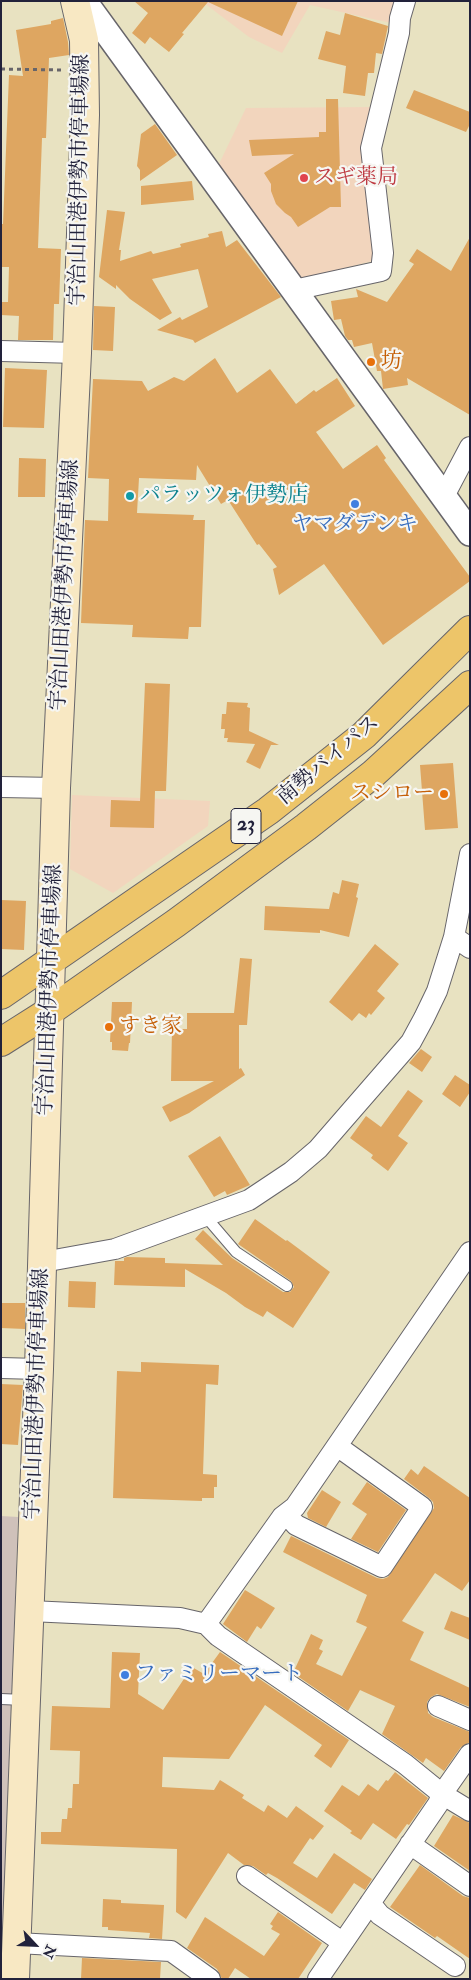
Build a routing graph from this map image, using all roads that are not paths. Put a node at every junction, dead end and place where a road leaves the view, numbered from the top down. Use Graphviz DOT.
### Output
graph roads {
  1 [pos="75,1"];
  2 [pos="84,1"];
  3 [pos="405,1"];
  4 [pos="294,290"];
  5 [pos="1,351"];
  6 [pos="77,353"];
  7 [pos="470,447"];
  8 [pos="443,498"];
  9 [pos="470,533"];
  10 [pos="470,630"];
  11 [pos="470,685"];
  12 [pos="1,788"];
  13 [pos="56,788"];
  14 [pos="470,854"];
  15 [pos="462,942"];
  16 [pos="51,962"];
  17 [pos="1,995"];
  18 [pos="50,1011"];
  19 [pos="1,1042"];
  20 [pos="206,1217"];
  21 [pos="470,1252"];
  22 [pos="43,1262"];
  23 [pos="464,1274"];
  24 [pos="287,1286"];
  25 [pos="1,1368"];
  26 [pos="39,1369"];
  27 [pos="337,1446"];
  28 [pos="286,1514"];
  29 [pos="30,1611"];
  30 [pos="206,1624"];
  31 [pos="13,1699"];
  32 [pos="438,1706"];
  33 [pos="470,1720"];
  34 [pos="470,1754"];
  35 [pos="442,1794"];
  36 [pos="470,1811"];
  37 [pos="410,1844"];
  38 [pos="247,1876"];
  39 [pos="470,1886"];
  40 [pos="370,1903"];
  41 [pos="342,1942"];
  42 [pos="16,1943"];
  43 [pos="455,1966"];
  44 [pos="16,1979"];
  45 [pos="210,1979"];
  46 [pos="318,1979"];
  1 -- 6 [label="main road, 宇治山田港伊勢市停車場線"];
  2 -- 4 [label="street"];
  3 -- 4 [label="street"];
  4 -- 8 [label="street"];
  5 -- 6 [label="street"];
  6 -- 13 [label="main road, 宇治山田港伊勢市停車場線"];
  7 -- 8 [label="street"];
  8 -- 9 [label="street"];
  10 -- 16 [label="highway, 南勢バイパス / 23"];
  11 -- 18 [label="highway, 南勢バイパス / 23"];
  12 -- 13 [label="street"];
  13 -- 16 [label="main road, 宇治山田港伊勢市停車場線"];
  14 -- 15 [label="street"];
  15 -- 20 [label="street"];
  16 -- 17 [label="highway, 南勢バイパス / 23"];
  16 -- 18 [label="main road, 宇治山田港伊勢市停車場線"];
  18 -- 19 [label="highway, 南勢バイパス / 23"];
  18 -- 22 [label="main road, 宇治山田港伊勢市停車場線"];
  20 -- 22 [label="street"];
  20 -- 24 [label="lane"];
  21 -- 23 [label="street"];
  22 -- 26 [label="main road, 宇治山田港伊勢市停車場線"];
  23 -- 27 [label="street"];
  25 -- 26 [label="street"];
  26 -- 29 [label="main road, 宇治山田港伊勢市停車場線"];
  27 -- 28 [label="street"];
  27 -- 28 [label="street"];
  28 -- 30 [label="street"];
  29 -- 30 [label="street"];
  29 -- 31 [label="main road, 宇治山田港伊勢市停車場線"];
  30 -- 35 [label="street"];
  31 -- 42 [label="main road, 宇治山田港伊勢市停車場線"];
  32 -- 33 [label="street"];
  34 -- 35 [label="street"];
  35 -- 36 [label="street"];
  35 -- 37 [label="street"];
  37 -- 39 [label="street"];
  37 -- 40 [label="street"];
  38 -- 41 [label="street"];
  40 -- 41 [label="street"];
  40 -- 43 [label="street"];
  41 -- 46 [label="street"];
  42 -- 44 [label="main road, 宇治山田港伊勢市停車場線"];
  42 -- 45 [label="street"];
}
